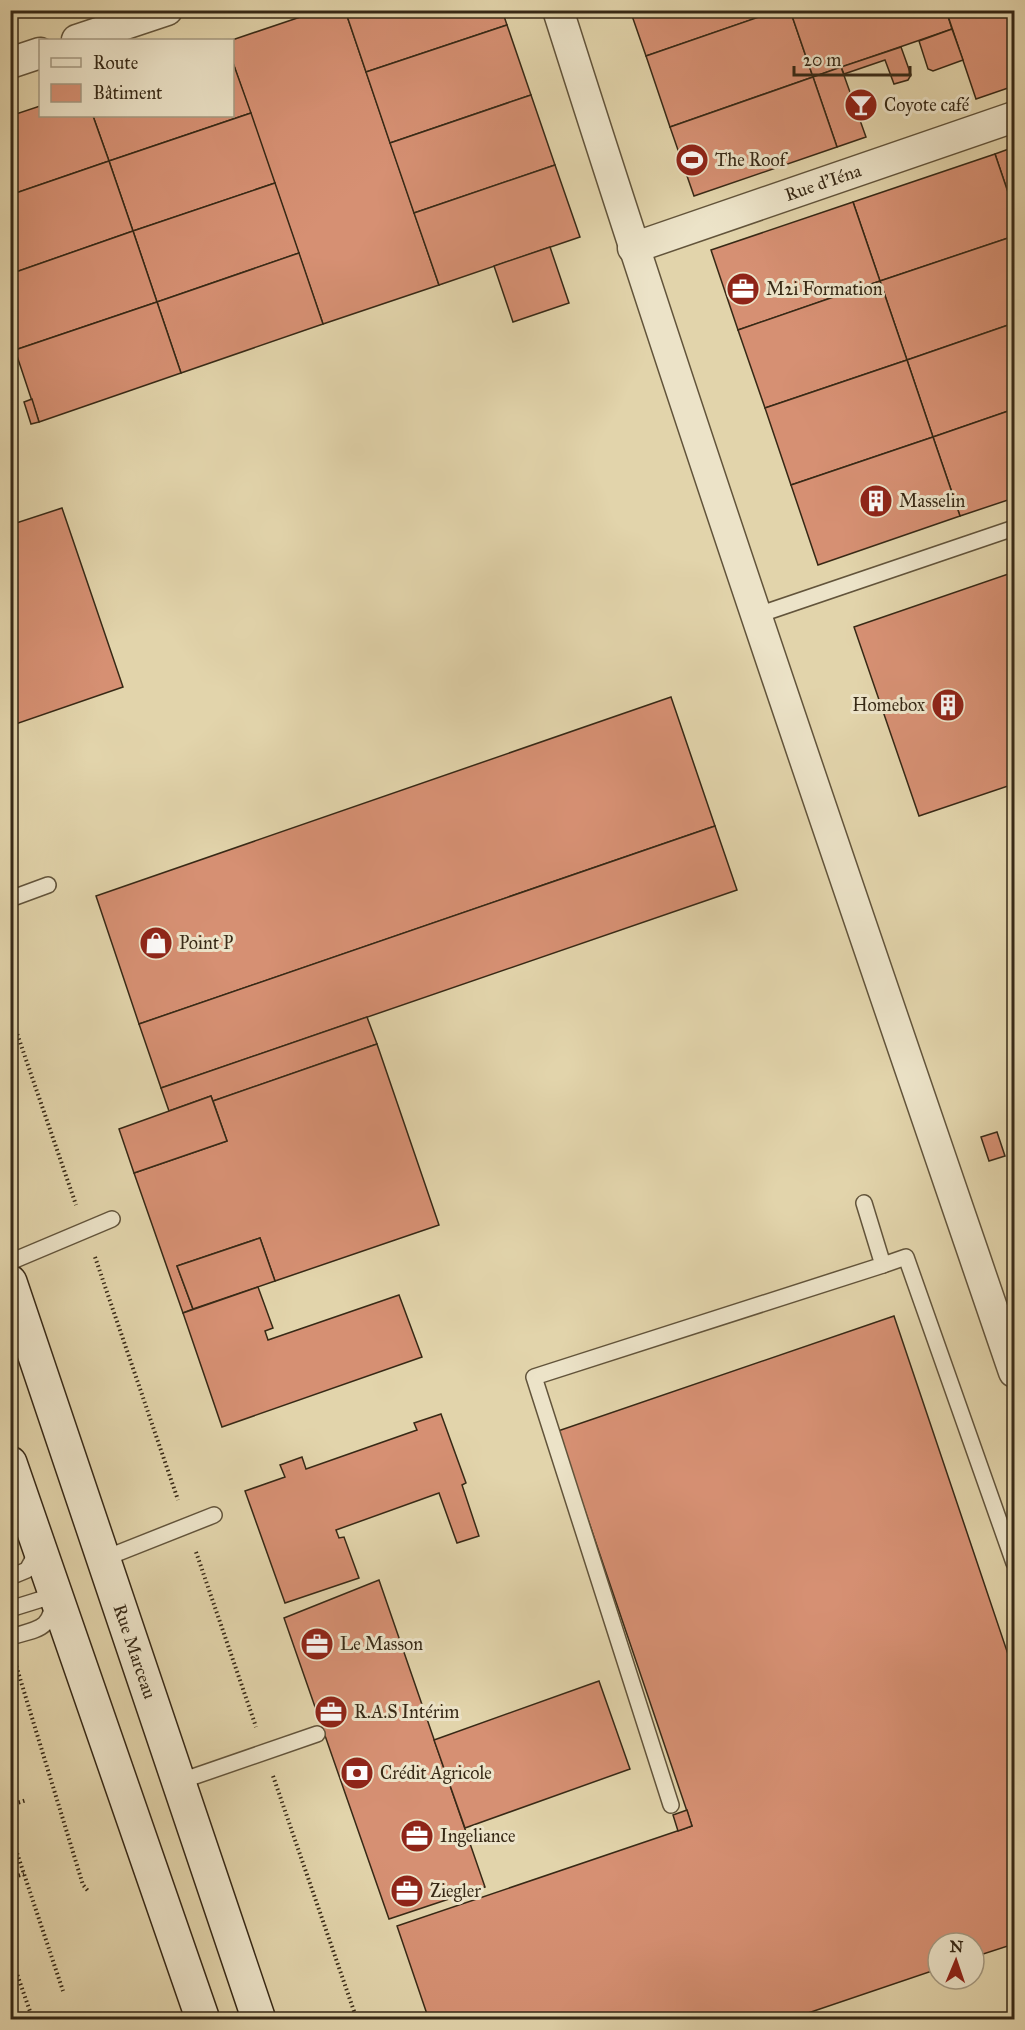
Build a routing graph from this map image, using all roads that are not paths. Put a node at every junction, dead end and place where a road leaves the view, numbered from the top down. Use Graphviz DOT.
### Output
graph roads {
  1 [pos="167,10"];
  2 [pos="558,10"];
  3 [pos="80,39"];
  4 [pos="39,52"];
  5 [pos="10,63"];
  6 [pos="1014,117"];
  7 [pos="633,248"];
  8 [pos="1014,528"];
  9 [pos="755,616"];
  10 [pos="48,885"];
  11 [pos="10,899"];
  12 [pos="864,1203"];
  13 [pos="112,1219"];
  14 [pos="10,1262"];
  15 [pos="883,1265"];
  16 [pos="10,1282"];
  17 [pos="1014,1372"];
  18 [pos="10,1463"];
  19 [pos="214,1515"];
  20 [pos="39,1548"];
  21 [pos="103,1559"];
  22 [pos="1014,1563"];
  23 [pos="10,1577"];
  24 [pos="55,1595"];
  25 [pos="10,1609"];
  26 [pos="10,1637"];
  27 [pos="317,1734"];
  28 [pos="178,1782"];
  29 [pos="671,1805"];
  30 [pos="203,2019"];
  31 [pos="259,2019"];
  1 -- 3 [label="street"];
  2 -- 7 [label="street"];
  4 -- 5 [label="street"];
  6 -- 7 [label="street, Rue d'Iéna"];
  7 -- 9 [label="street"];
  8 -- 9 [label="lane"];
  9 -- 17 [label="street"];
  10 -- 11 [label="lane"];
  12 -- 15 [label="lane"];
  13 -- 14 [label="lane"];
  15 -- 22 [label="lane"];
  15 -- 29 [label="lane"];
  16 -- 21 [label="main road, Rue Marceau"];
  18 -- 20 [label="main road"];
  19 -- 21 [label="lane"];
  20 -- 23 [label="lane"];
  20 -- 24 [label="main road"];
  21 -- 28 [label="main road, Rue Marceau"];
  24 -- 25 [label="lane"];
  24 -- 26 [label="lane"];
  24 -- 30 [label="main road"];
  27 -- 28 [label="lane"];
  28 -- 31 [label="main road, Rue Marceau"];
}
